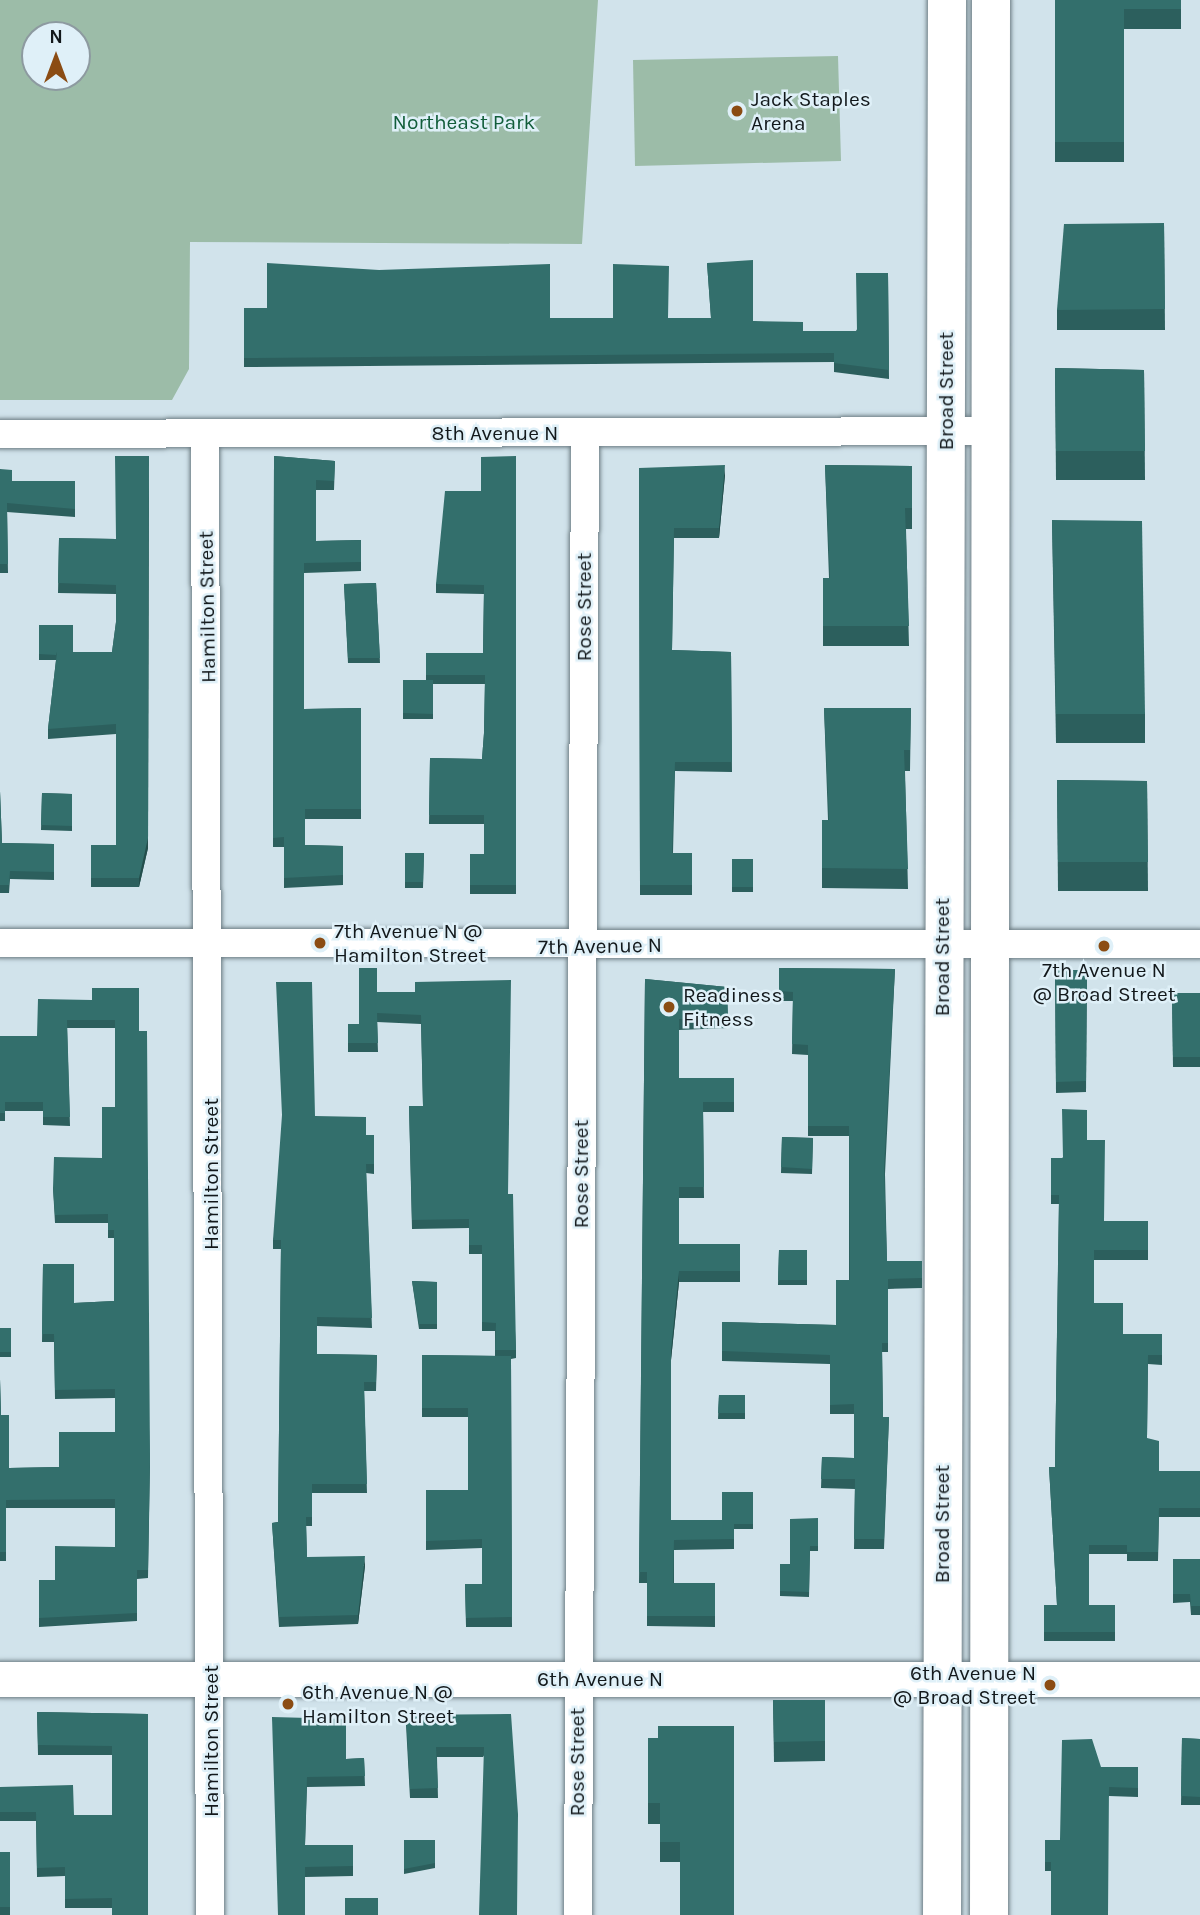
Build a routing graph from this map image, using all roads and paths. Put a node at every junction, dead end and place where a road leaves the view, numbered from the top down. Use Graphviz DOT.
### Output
graph roads {
  1 [pos="947,0"];
  2 [pos="991,0"];
  3 [pos="991,431"];
  4 [pos="946,432"];
  5 [pos="585,433"];
  6 [pos="0,434"];
  7 [pos="205,434"];
  8 [pos="0,943"];
  9 [pos="211,944"];
  10 [pos="990,944"];
  11 [pos="1200,944"];
  12 [pos="942,945"];
  13 [pos="583,946"];
  14 [pos="0,1679"];
  15 [pos="212,1679"];
  16 [pos="577,1679"];
  17 [pos="943,1679"];
  18 [pos="989,1679"];
  19 [pos="1200,1679"];
  20 [pos="210,1915"];
  21 [pos="578,1915"];
  22 [pos="942,1915"];
  23 [pos="989,1915"];
  1 -- 4 [label="main road, Broad Street"];
  2 -- 3 [label="main road"];
  3 -- 4 [label="street, 8th Avenue N"];
  3 -- 10 [label="main road"];
  4 -- 5 [label="street, 8th Avenue N"];
  4 -- 12 [label="main road, Broad Street"];
  5 -- 7 [label="street, 8th Avenue N"];
  5 -- 13 [label="street, Rose Street"];
  6 -- 7 [label="street, 8th Avenue N"];
  7 -- 9 [label="street, Hamilton Street"];
  8 -- 9 [label="street, 7th Avenue N"];
  9 -- 13 [label="street, 7th Avenue N"];
  9 -- 15 [label="street, Hamilton Street"];
  10 -- 11 [label="street, 7th Avenue N"];
  10 -- 12 [label="street, 7th Avenue N"];
  10 -- 18 [label="main road"];
  12 -- 13 [label="street, 7th Avenue N"];
  12 -- 17 [label="main road, Broad Street"];
  13 -- 16 [label="street, Rose Street"];
  14 -- 15 [label="street, 6th Avenue N"];
  15 -- 16 [label="street, 6th Avenue N"];
  15 -- 20 [label="street, Hamilton Street"];
  16 -- 17 [label="street, 6th Avenue N"];
  16 -- 21 [label="street, Rose Street"];
  17 -- 18 [label="street, 6th Avenue N"];
  17 -- 22 [label="main road, Broad Street"];
  18 -- 19 [label="street, 6th Avenue N"];
  18 -- 23 [label="main road"];
}
